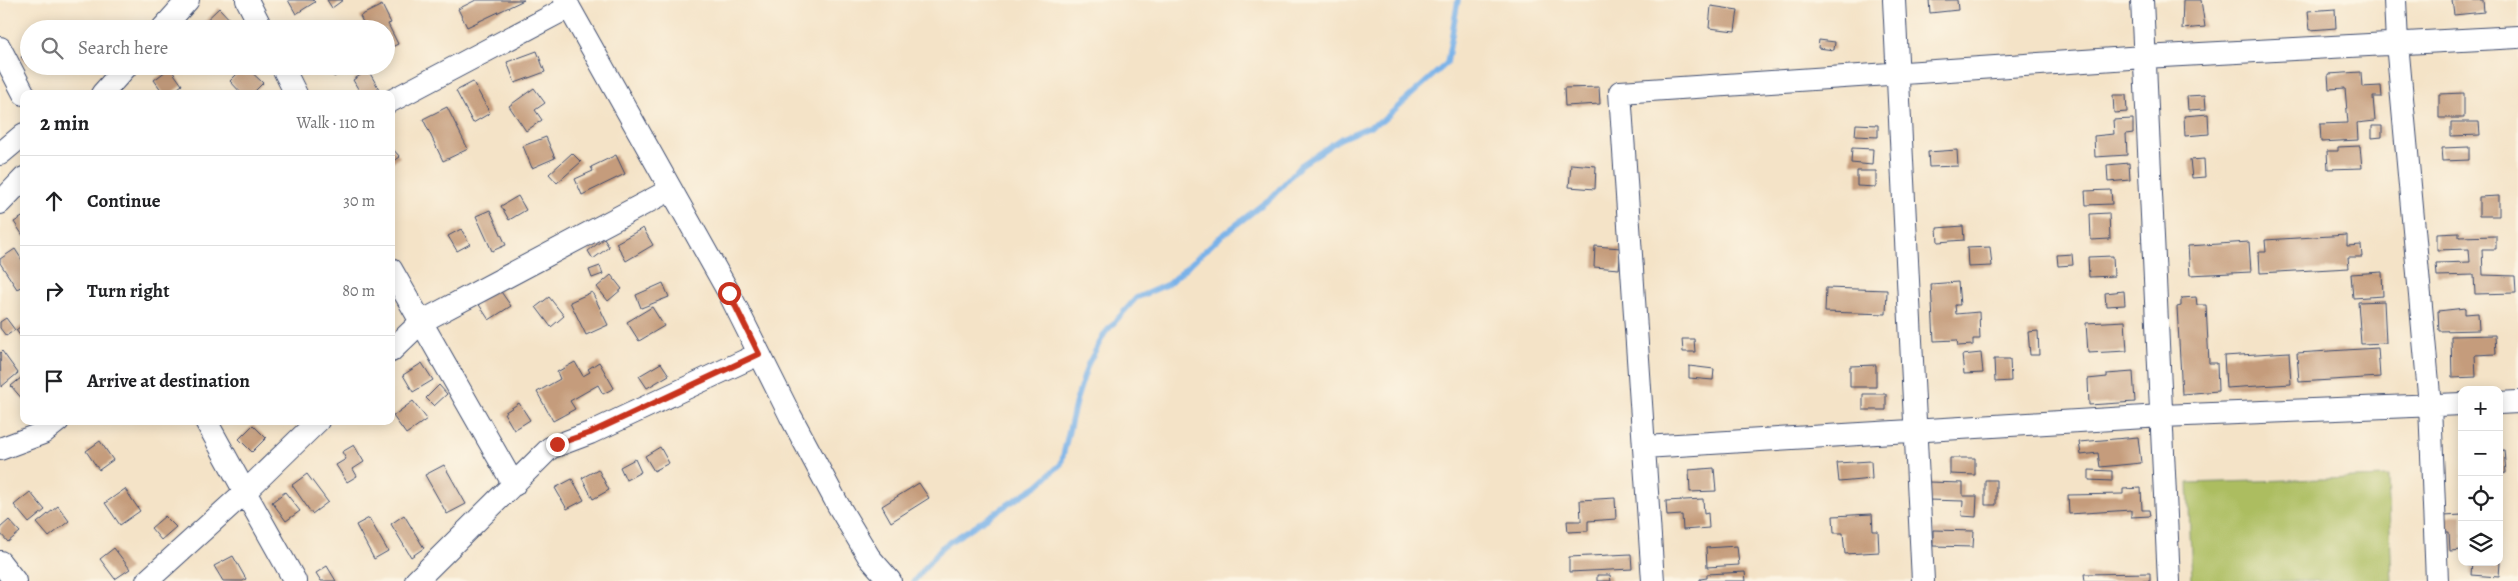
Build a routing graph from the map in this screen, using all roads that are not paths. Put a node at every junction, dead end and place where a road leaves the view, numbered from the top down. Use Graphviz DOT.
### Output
graph roads {
  1 [pos="188,0"];
  2 [pos="247,0"];
  3 [pos="1894,0"];
  4 [pos="2142,0"];
  5 [pos="2395,0"];
  6 [pos="567,3"];
  7 [pos="170,20"];
  8 [pos="257,20"];
  9 [pos="2518,37"];
  10 [pos="2397,43"];
  11 [pos="0,48"];
  12 [pos="2144,57"];
  13 [pos="1897,73"];
  14 [pos="119,75"];
  15 [pos="286,75"];
  16 [pos="22,90"];
  17 [pos="106,90"];
  18 [pos="294,90"];
  19 [pos="395,99"];
  20 [pos="20,137"];
  21 [pos="0,154"];
  22 [pos="20,182"];
  23 [pos="670,190"];
  24 [pos="0,203"];
  25 [pos="395,276"];
  26 [pos="421,322"];
  27 [pos="395,347"];
  28 [pos="759,354"];
  29 [pos="2518,402"];
  30 [pos="2503,403"];
  31 [pos="2458,404"];
  32 [pos="2430,405"];
  33 [pos="2162,416"];
  34 [pos="53,425"];
  35 [pos="208,425"];
  36 [pos="314,425"];
  37 [pos="1915,432"];
  38 [pos="1644,447"];
  39 [pos="0,449"];
  40 [pos="514,485"];
  41 [pos="245,492"];
  42 [pos="0,562"];
  43 [pos="14,581"];
  44 [pos="147,581"];
  45 [pos="295,581"];
  46 [pos="416,581"];
  47 [pos="890,581"];
  48 [pos="1653,581"];
  49 [pos="1923,581"];
  50 [pos="2170,581"];
  51 [pos="2437,581"];
  1 -- 7 [label="street"];
  2 -- 8 [label="street"];
  3 -- 13 [label="street"];
  4 -- 12 [label="street"];
  5 -- 10 [label="street"];
  6 -- 19 [label="street"];
  6 -- 23 [label="street"];
  9 -- 10 [label="street"];
  10 -- 12 [label="street"];
  10 -- 32 [label="street"];
  11 -- 16 [label="street"];
  12 -- 13 [label="street"];
  12 -- 33 [label="street"];
  13 -- 37 [label="street"];
  13 -- 38 [label="street"];
  14 -- 17 [label="street"];
  15 -- 18 [label="street"];
  20 -- 21 [label="street"];
  22 -- 24 [label="street"];
  23 -- 26 [label="street"];
  23 -- 28 [label="street"];
  25 -- 26 [label="street"];
  26 -- 27 [label="street"];
  26 -- 40 [label="street"];
  28 -- 40 [label="street"];
  28 -- 47 [label="street"];
  29 -- 30 [label="street"];
  31 -- 32 [label="street"];
  32 -- 33 [label="street"];
  32 -- 51 [label="street"];
  33 -- 37 [label="street"];
  33 -- 50 [label="street"];
  34 -- 39 [label="street"];
  35 -- 41 [label="street"];
  36 -- 41 [label="street"];
  37 -- 38 [label="street"];
  37 -- 49 [label="street"];
  38 -- 48 [label="street"];
  40 -- 46 [label="street"];
  41 -- 44 [label="street"];
  41 -- 45 [label="street"];
  42 -- 43 [label="street"];
}
